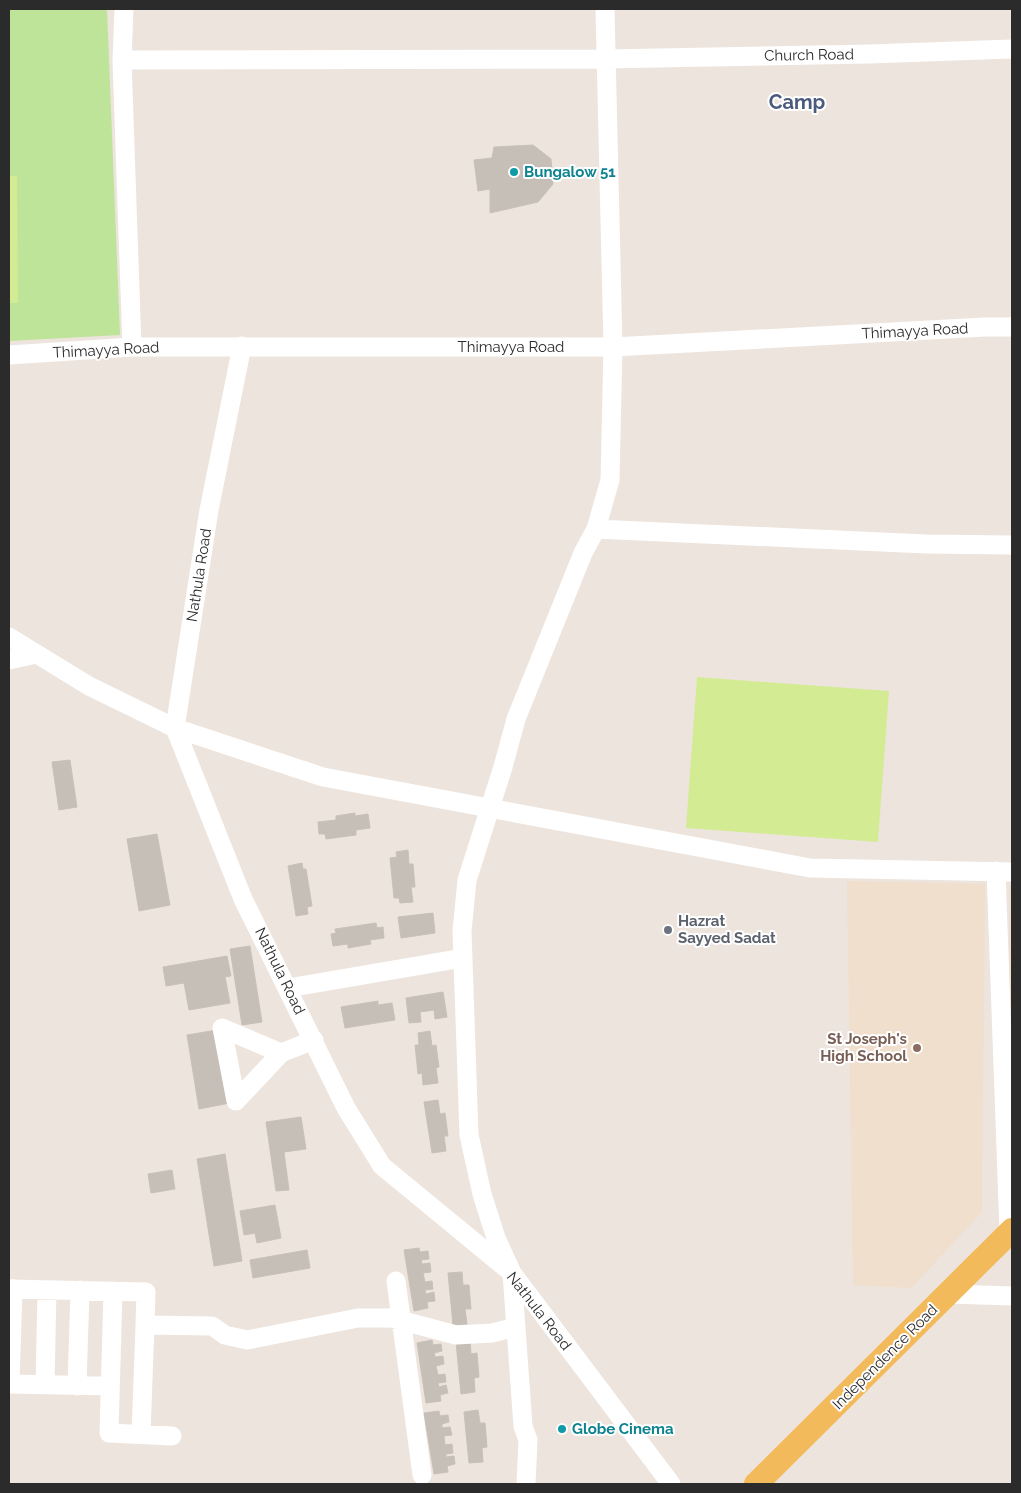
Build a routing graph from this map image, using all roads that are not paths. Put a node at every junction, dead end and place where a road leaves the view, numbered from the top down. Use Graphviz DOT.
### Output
graph roads {
  1 [pos="124,9"];
  2 [pos="605,9"];
  3 [pos="1012,49"];
  4 [pos="606,59"];
  5 [pos="122,60"];
  6 [pos="1012,328"];
  7 [pos="242,346"];
  8 [pos="132,347"];
  9 [pos="613,347"];
  10 [pos="9,355"];
  11 [pos="596,529"];
  12 [pos="1012,545"];
  13 [pos="9,637"];
  14 [pos="36,654"];
  15 [pos="9,660"];
  16 [pos="175,728"];
  17 [pos="490,807"];
  18 [pos="1004,872"];
  19 [pos="462,958"];
  20 [pos="288,988"];
  21 [pos="314,1040"];
  22 [pos="281,1053"];
  23 [pos="1011,1232"];
  24 [pos="512,1273"];
  25 [pos="396,1282"];
  26 [pos="11,1289"];
  27 [pos="47,1290"];
  28 [pos="80,1290"];
  29 [pos="113,1291"];
  30 [pos="948,1294"];
  31 [pos="1012,1296"];
  32 [pos="402,1321"];
  33 [pos="145,1324"];
  34 [pos="516,1327"];
  35 [pos="9,1384"];
  36 [pos="45,1385"];
  37 [pos="77,1386"];
  38 [pos="110,1386"];
  39 [pos="141,1434"];
  40 [pos="172,1436"];
  41 [pos="422,1475"];
  42 [pos="526,1484"];
  43 [pos="670,1484"];
  44 [pos="756,1484"];
  1 -- 5 [label="street"];
  2 -- 4 [label="street"];
  3 -- 4 [label="street, Church Road"];
  4 -- 5 [label="street, Church Road"];
  4 -- 9 [label="street"];
  5 -- 8 [label="street"];
  6 -- 9 [label="street, Thimayya Road"];
  7 -- 8 [label="street, Thimayya Road"];
  7 -- 9 [label="street, Thimayya Road"];
  7 -- 16 [label="street, Nathula Road"];
  8 -- 10 [label="street, Thimayya Road"];
  9 -- 11 [label="street"];
  11 -- 12 [label="street"];
  11 -- 17 [label="street"];
  13 -- 14 [label="street"];
  14 -- 15 [label="street"];
  14 -- 16 [label="street"];
  16 -- 17 [label="street"];
  16 -- 20 [label="street, Nathula Road"];
  17 -- 18 [label="street"];
  17 -- 19 [label="street"];
  18 -- 23 [label="street"];
  19 -- 20 [label="street"];
  19 -- 24 [label="street"];
  20 -- 21 [label="street, Nathula Road"];
  21 -- 22 [label="street"];
  21 -- 24 [label="street, Nathula Road"];
  23 -- 30 [label="main road, Independence Road"];
  24 -- 34 [label="street"];
  24 -- 43 [label="street, Nathula Road"];
  25 -- 32 [label="street"];
  26 -- 27 [label="street"];
  26 -- 35 [label="street"];
  27 -- 28 [label="street"];
  27 -- 36 [label="street"];
  28 -- 29 [label="street"];
  28 -- 37 [label="street"];
  29 -- 33 [label="street"];
  29 -- 38 [label="street"];
  30 -- 31 [label="street"];
  30 -- 44 [label="main road, Independence Road"];
  32 -- 33 [label="street"];
  32 -- 34 [label="street"];
  32 -- 41 [label="street"];
  33 -- 39 [label="street"];
  34 -- 42 [label="street"];
  35 -- 36 [label="street"];
  36 -- 37 [label="street"];
  37 -- 38 [label="street"];
  38 -- 39 [label="street"];
  39 -- 40 [label="street"];
}
